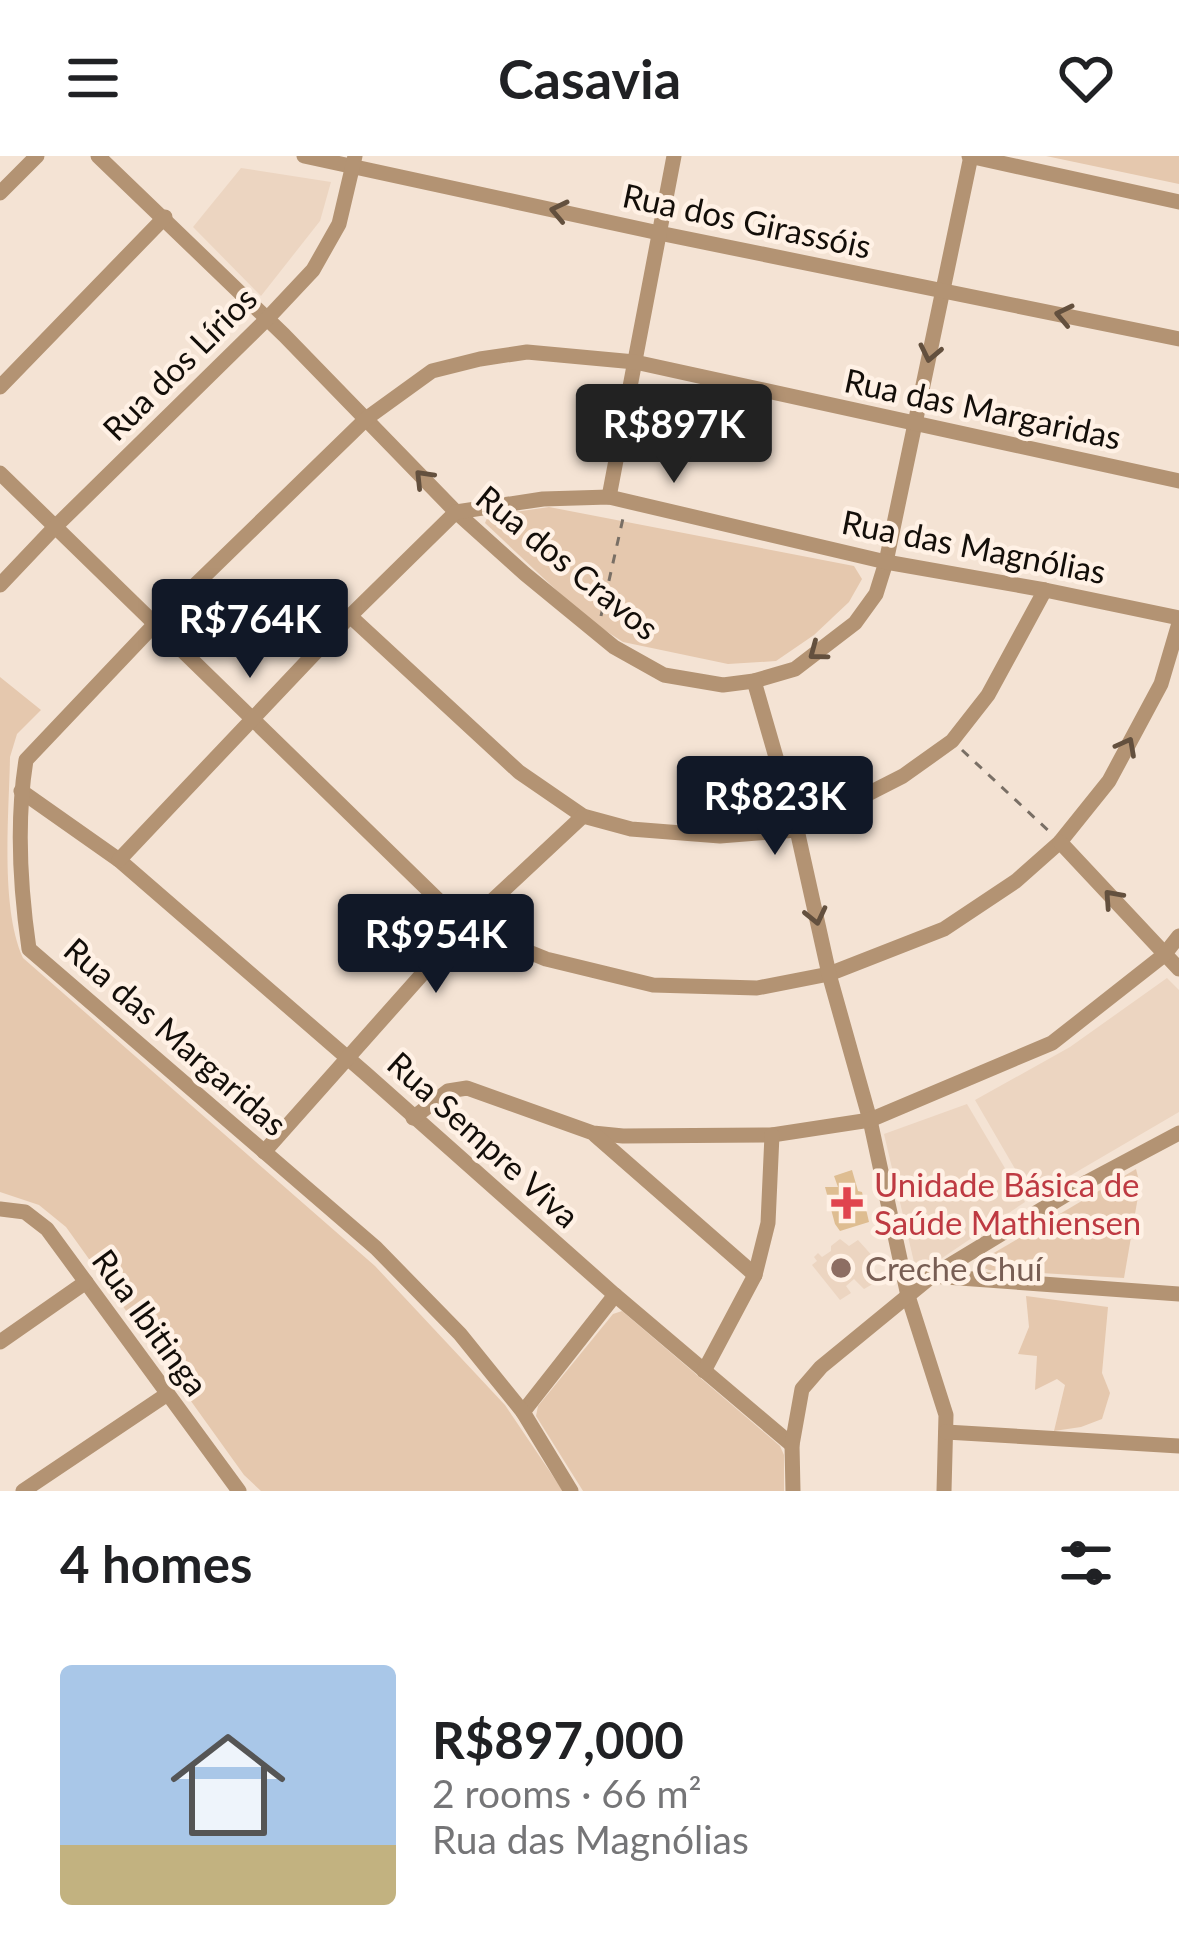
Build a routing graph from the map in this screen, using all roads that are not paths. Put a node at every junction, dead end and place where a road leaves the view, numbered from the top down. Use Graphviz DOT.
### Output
graph roads {
  1 [pos="37,156"];
  2 [pos="98,156"];
  3 [pos="304,156"];
  4 [pos="674,156"];
  5 [pos="970,156"];
  6 [pos="354,161"];
  7 [pos="0,194"];
  8 [pos="1179,202"];
  9 [pos="164,218"];
  10 [pos="659,233"];
  11 [pos="943,291"];
  12 [pos="266,320"];
  13 [pos="1179,339"];
  14 [pos="634,362"];
  15 [pos="0,387"];
  16 [pos="367,418"];
  17 [pos="915,424"];
  18 [pos="0,473"];
  19 [pos="1179,481"];
  20 [pos="609,496"];
  21 [pos="456,512"];
  22 [pos="55,527"];
  23 [pos="886,562"];
  24 [pos="0,585"];
  25 [pos="1045,590"];
  26 [pos="350,616"];
  27 [pos="1179,620"];
  28 [pos="155,624"];
  29 [pos="754,681"];
  30 [pos="252,718"];
  31 [pos="21,791"];
  32 [pos="583,816"];
  33 [pos="796,830"];
  34 [pos="1060,842"];
  35 [pos="118,860"];
  36 [pos="465,926"];
  37 [pos="1179,936"];
  38 [pos="1163,955"];
  39 [pos="1179,969"];
  40 [pos="829,974"];
  41 [pos="346,1058"];
  42 [pos="413,1118"];
  43 [pos="870,1120"];
  44 [pos="593,1133"];
  45 [pos="1179,1133"];
  46 [pos="772,1135"];
  47 [pos="264,1152"];
  48 [pos="0,1209"];
  49 [pos="755,1275"];
  50 [pos="932,1276"];
  51 [pos="86,1282"];
  52 [pos="1179,1294"];
  53 [pos="615,1295"];
  54 [pos="908,1296"];
  55 [pos="0,1342"];
  56 [pos="704,1371"];
  57 [pos="166,1395"];
  58 [pos="524,1412"];
  59 [pos="946,1432"];
  60 [pos="792,1445"];
  61 [pos="1179,1446"];
  62 [pos="22,1491"];
  63 [pos="239,1491"];
  64 [pos="571,1491"];
  65 [pos="793,1491"];
  66 [pos="944,1491"];
  1 -- 7 [label="street"];
  2 -- 9 [label="street, Rua dos Cravos"];
  3 -- 6 [label="street, Rua dos Girassóis"];
  4 -- 10 [label="street"];
  5 -- 8 [label="street"];
  5 -- 11 [label="street, Rua dos Cravos"];
  10 -- 6 [label="street, Rua dos Girassóis, one-way"];
  6 -- 12 [label="street, Rua dos Lírios"];
  9 -- 12 [label="street, Rua dos Cravos"];
  9 -- 15 [label="street"];
  10 -- 11 [label="street, Rua dos Girassóis"];
  10 -- 14 [label="street"];
  13 -- 11 [label="street, Rua dos Girassóis, one-way"];
  11 -- 17 [label="street, Rua dos Cravos, one-way"];
  12 -- 16 [label="street, Rua dos Cravos"];
  12 -- 22 [label="street, Rua dos Lírios"];
  14 -- 16 [label="street, Rua das Margaridas"];
  14 -- 17 [label="street, Rua das Margaridas"];
  14 -- 20 [label="street"];
  21 -- 16 [label="street, Rua dos Cravos, one-way"];
  16 -- 28 [label="street, Rua das Margaridas"];
  17 -- 19 [label="street, Rua das Margaridas"];
  17 -- 23 [label="street, Rua dos Cravos"];
  18 -- 22 [label="street"];
  20 -- 21 [label="street, Rua das Magnólias"];
  20 -- 23 [label="street, Rua das Magnólias"];
  21 -- 26 [label="street"];
  21 -- 29 [label="street, Rua dos Cravos"];
  22 -- 24 [label="street, Rua dos Lírios"];
  22 -- 28 [label="street"];
  23 -- 25 [label="street, Rua das Magnólias"];
  23 -- 29 [label="street, Rua dos Cravos, one-way"];
  25 -- 27 [label="street, Rua das Magnólias"];
  25 -- 33 [label="street"];
  26 -- 30 [label="street"];
  26 -- 32 [label="street"];
  34 -- 27 [label="street, one-way"];
  28 -- 30 [label="street"];
  28 -- 31 [label="street, Rua das Margaridas"];
  29 -- 33 [label="street"];
  30 -- 35 [label="street"];
  30 -- 36 [label="street"];
  31 -- 35 [label="street, Rua Sempre Viva"];
  31 -- 47 [label="street, Rua das Margaridas"];
  32 -- 33 [label="street"];
  32 -- 36 [label="street"];
  33 -- 40 [label="street, one-way"];
  38 -- 34 [label="street, one-way"];
  34 -- 40 [label="street"];
  35 -- 41 [label="street, Rua Sempre Viva"];
  36 -- 40 [label="street"];
  36 -- 41 [label="street"];
  37 -- 38 [label="street"];
  38 -- 39 [label="street"];
  38 -- 43 [label="street"];
  40 -- 43 [label="street"];
  41 -- 42 [label="street, Rua Sempre Viva"];
  41 -- 47 [label="street"];
  42 -- 44 [label="street"];
  42 -- 53 [label="street, Rua Sempre Viva"];
  43 -- 46 [label="street"];
  43 -- 54 [label="street"];
  44 -- 46 [label="street"];
  44 -- 49 [label="street"];
  45 -- 50 [label="street"];
  46 -- 49 [label="street"];
  47 -- 58 [label="street, Rua das Margaridas"];
  48 -- 51 [label="street, Rua Ibitinga"];
  49 -- 56 [label="street"];
  50 -- 52 [label="street"];
  50 -- 54 [label="street"];
  51 -- 55 [label="street"];
  51 -- 57 [label="street, Rua Ibitinga"];
  53 -- 56 [label="street, Rua Sempre Viva"];
  53 -- 58 [label="street"];
  54 -- 59 [label="street"];
  54 -- 60 [label="street"];
  56 -- 60 [label="street, Rua Sempre Viva"];
  57 -- 62 [label="street"];
  57 -- 63 [label="street, Rua Ibitinga"];
  58 -- 64 [label="street, Rua das Margaridas"];
  59 -- 61 [label="street"];
  59 -- 66 [label="street"];
  60 -- 65 [label="street"];
}
